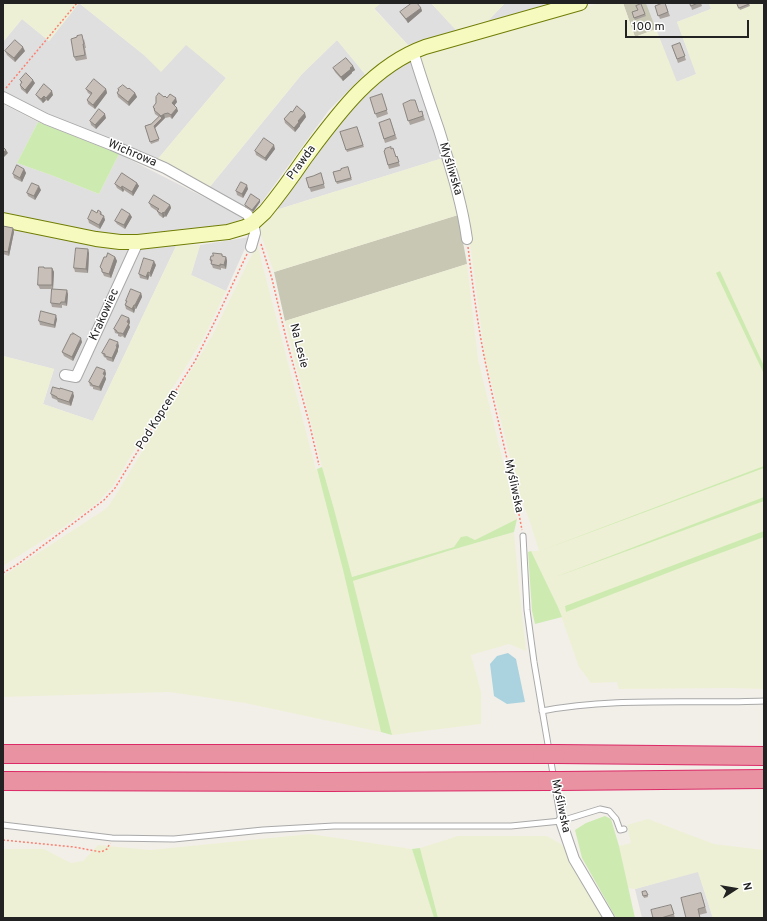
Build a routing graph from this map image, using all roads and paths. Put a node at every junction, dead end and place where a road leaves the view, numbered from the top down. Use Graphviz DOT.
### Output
graph roads {
  1 [pos="77,3"];
  2 [pos="580,3"];
  3 [pos="413,51"];
  4 [pos="3,91"];
  5 [pos="3,97"];
  6 [pos="3,220"];
  7 [pos="254,228"];
  8 [pos="467,239"];
  9 [pos="138,242"];
  10 [pos="251,247"];
  11 [pos="65,375"];
  12 [pos="319,465"];
  13 [pos="523,536"];
  14 [pos="3,573"];
  15 [pos="764,701"];
  16 [pos="542,711"];
  17 [pos="3,754"];
  18 [pos="764,756"];
  19 [pos="764,779"];
  20 [pos="3,781"];
  21 [pos="561,821"];
  22 [pos="3,825"];
  23 [pos="624,829"];
  24 [pos="112,838"];
  25 [pos="3,840"];
  26 [pos="609,918"];
  1 -- 4 [label="path"];
  2 -- 3 [label="street, Prawda"];
  3 -- 7 [label="street, Prawda"];
  3 -- 8 [label="street, Myśliwska"];
  5 -- 7 [label="street, Wichrowa"];
  6 -- 9 [label="street, Prawda"];
  7 -- 9 [label="street, Prawda"];
  7 -- 10 [label="street"];
  7 -- 12 [label="path, Na Lesie"];
  8 -- 13 [label="path, Myśliwska"];
  9 -- 11 [label="street, Krakowiec"];
  10 -- 14 [label="path, Pod Kopcem"];
  13 -- 16 [label="lane, Myśliwska"];
  15 -- 16 [label="lane"];
  16 -- 21 [label="lane, Myśliwska"];
  17 -- 18 [label="highway"];
  19 -- 20 [label="highway"];
  21 -- 23 [label="lane"];
  21 -- 24 [label="lane"];
  21 -- 26 [label="street, Myśliwska"];
  22 -- 24 [label="lane"];
  24 -- 25 [label="path"];
}
